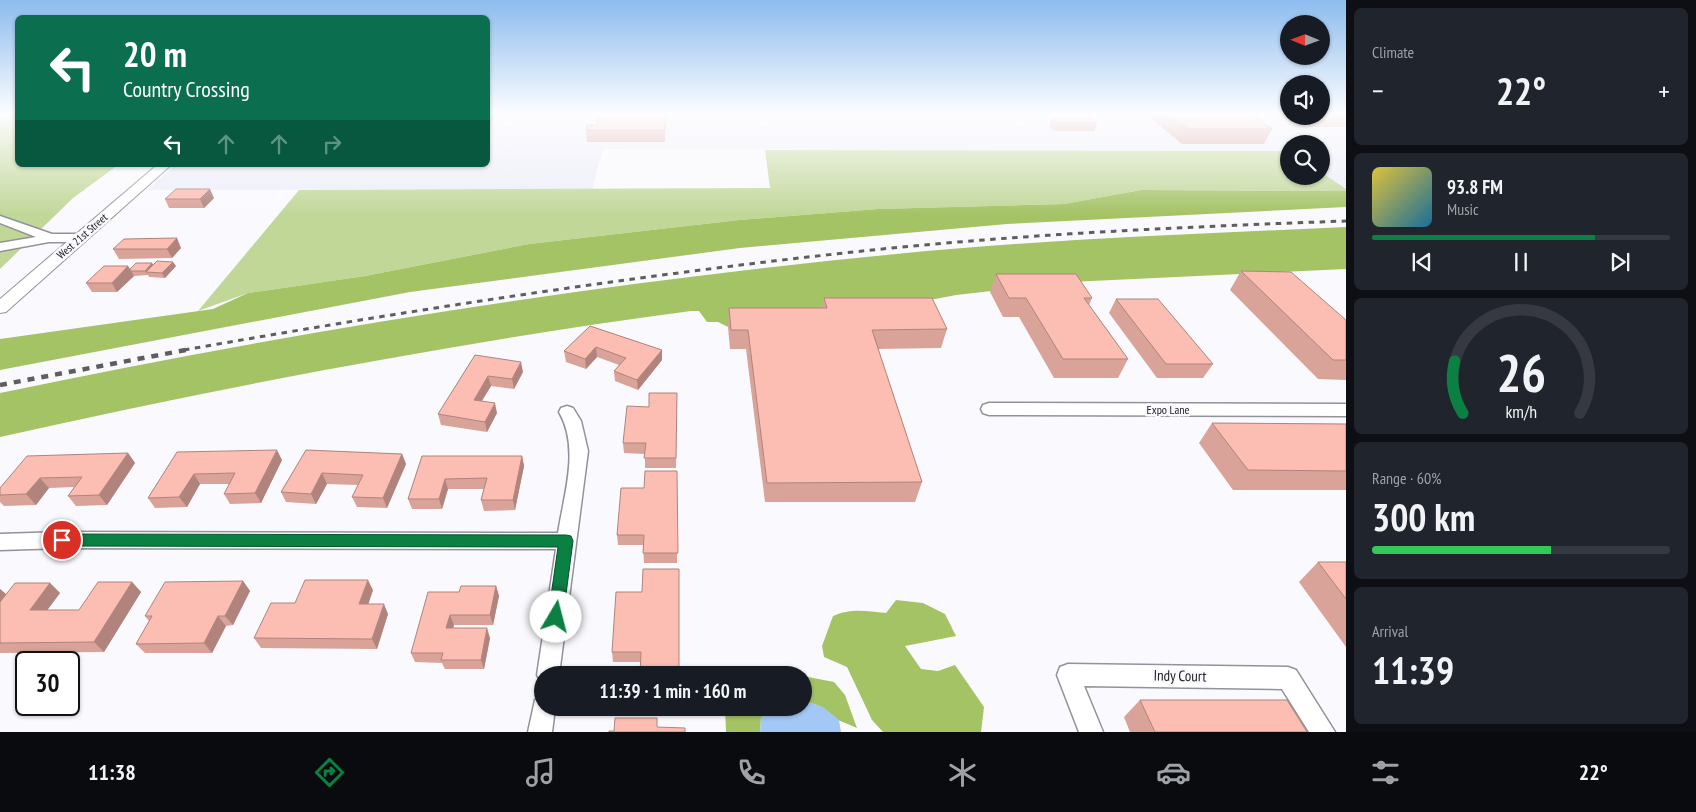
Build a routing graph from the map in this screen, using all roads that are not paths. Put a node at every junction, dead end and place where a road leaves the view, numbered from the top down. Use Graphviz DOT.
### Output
graph roads {
  1 [pos="163,167"];
  2 [pos="0,219"];
  3 [pos="49,238"];
  4 [pos="81,238"];
  5 [pos="0,247"];
  6 [pos="0,308"];
  7 [pos="989,409"];
  8 [pos="1346,410"];
  9 [pos="567,412"];
  10 [pos="566,541"];
  11 [pos="0,542"];
  12 [pos="549,666"];
  13 [pos="542,716"];
  14 [pos="540,732"];
  15 [pos="1091,732"];
  16 [pos="1323,732"];
  1 -- 4 [label="street, West 21st Street"];
  2 -- 3 [label="street"];
  3 -- 4 [label="street"];
  3 -- 5 [label="street"];
  4 -- 6 [label="street, West 21st Street"];
  7 -- 8 [label="street, Expo Lane"];
  9 -- 10 [label="street"];
  10 -- 11 [label="street"];
  10 -- 12 [label="street"];
  13 -- 14 [label="street"];
  15 -- 16 [label="street, Indy Court"];
}
